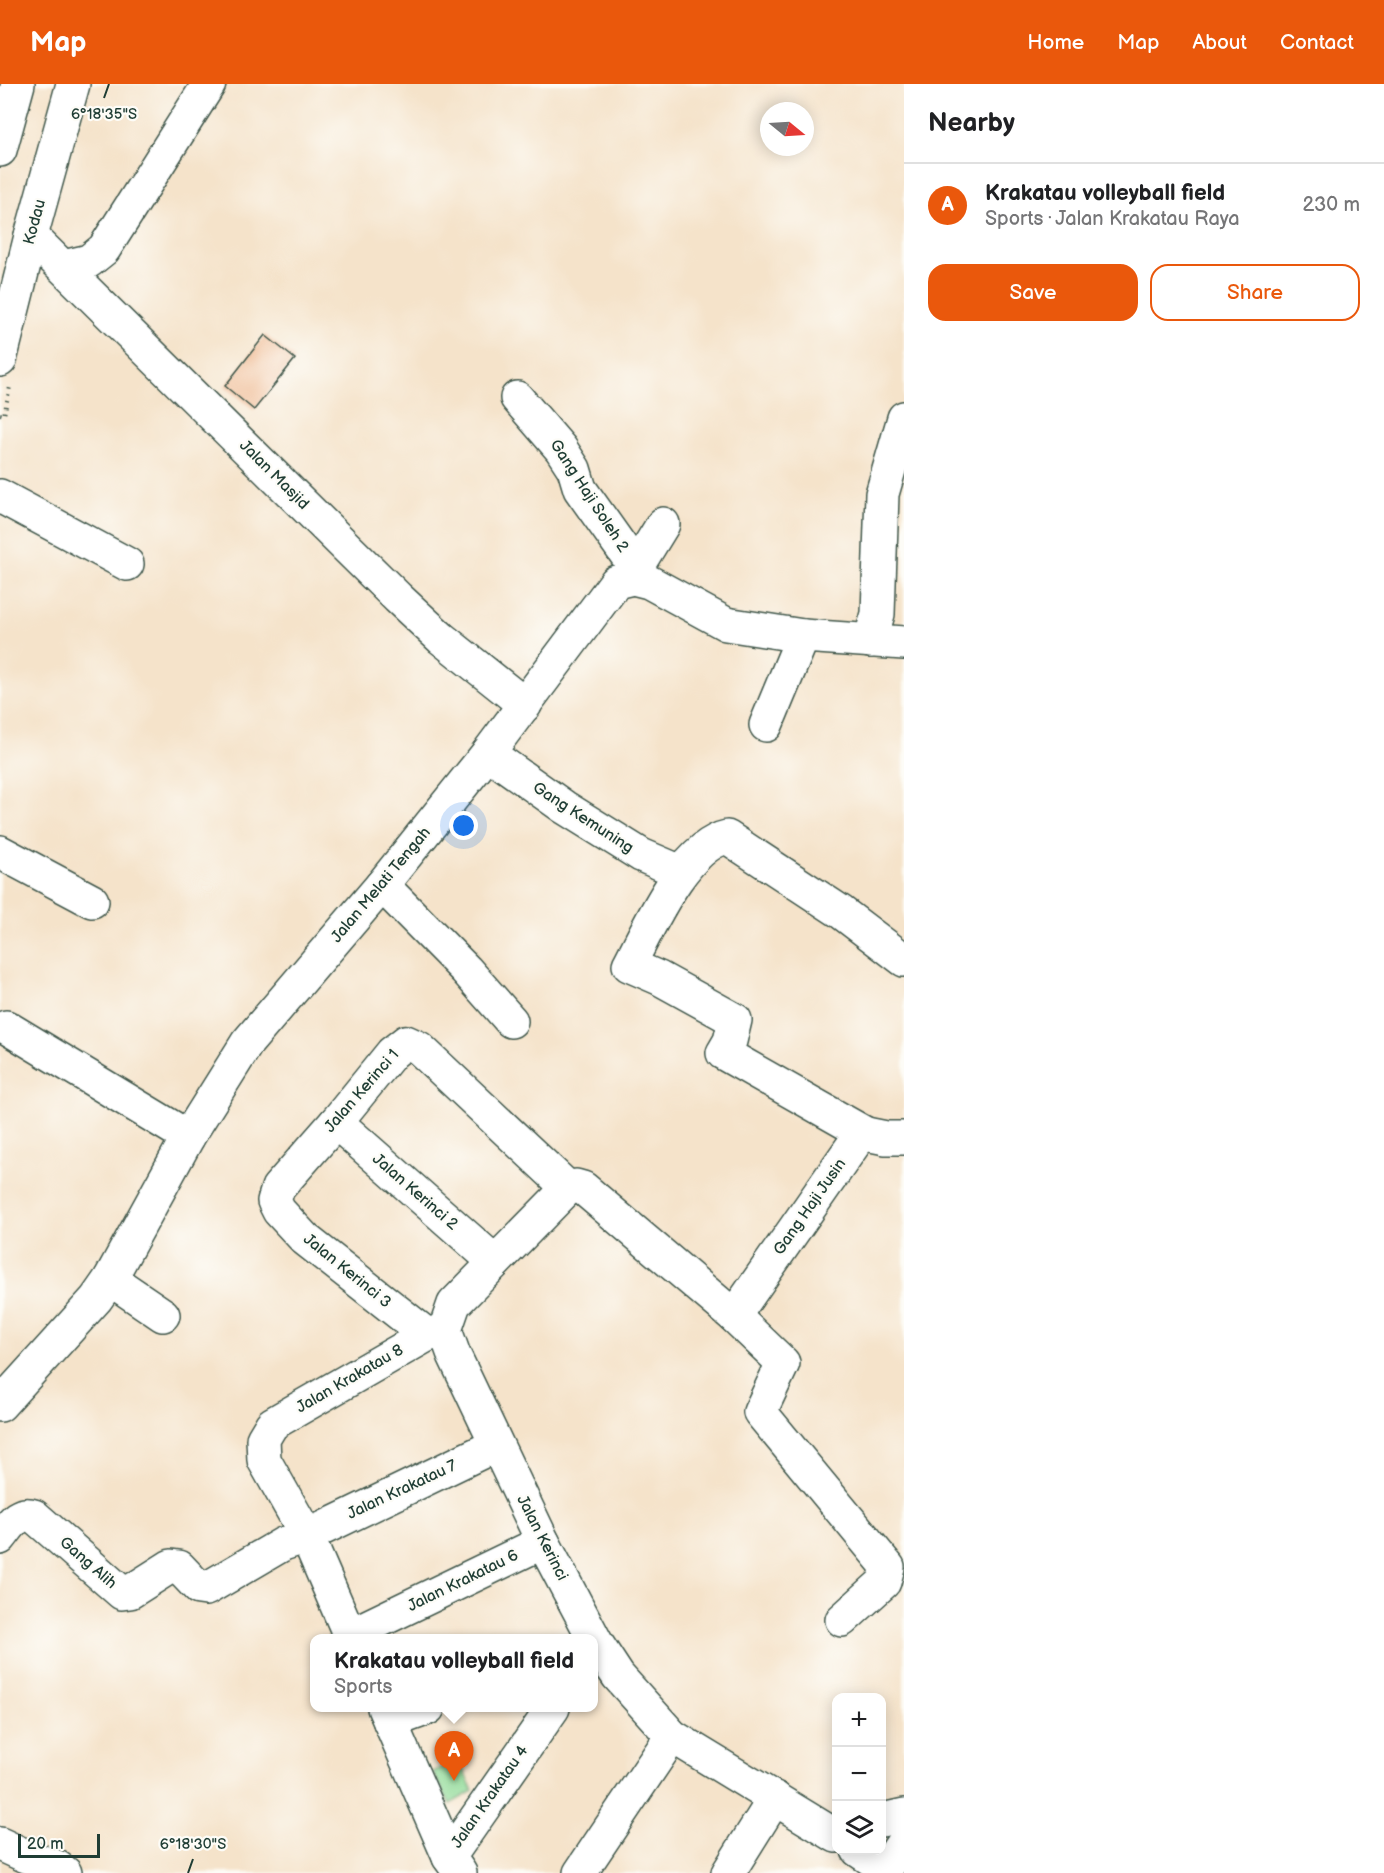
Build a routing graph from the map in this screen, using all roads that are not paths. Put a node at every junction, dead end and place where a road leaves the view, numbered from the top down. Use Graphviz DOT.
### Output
graph roads {
  1 [pos="18,84"];
  2 [pos="73,84"];
  3 [pos="210,84"];
  4 [pos="0,150"];
  5 [pos="31,236"];
  6 [pos="63,267"];
  7 [pos="0,360"];
  8 [pos="517,398"];
  9 [pos="904,418"];
  10 [pos="0,496"];
  11 [pos="663,524"];
  12 [pos="127,564"];
  13 [pos="634,573"];
  14 [pos="803,636"];
  15 [pos="870,641"];
  16 [pos="904,643"];
  17 [pos="525,705"];
  18 [pos="766,725"];
  19 [pos="488,753"];
  20 [pos="0,852"];
  21 [pos="684,867"];
  22 [pos="382,885"];
  23 [pos="92,901"];
  24 [pos="904,960"];
  25 [pos="511,1021"];
  26 [pos="6,1027"];
  27 [pos="336,1122"];
  28 [pos="866,1134"];
  29 [pos="188,1137"];
  30 [pos="904,1138"];
  31 [pos="568,1188"];
  32 [pos="274,1200"];
  33 [pos="495,1262"];
  34 [pos="110,1280"];
  35 [pos="164,1315"];
  36 [pos="734,1316"];
  37 [pos="436,1333"];
  38 [pos="0,1405"];
  39 [pos="496,1445"];
  40 [pos="307,1536"];
  41 [pos="0,1538"];
  42 [pos="543,1542"];
  43 [pos="842,1620"];
  44 [pos="350,1634"];
  45 [pos="357,1634"];
  46 [pos="589,1634"];
  47 [pos="598,1650"];
  48 [pos="402,1712"];
  49 [pos="550,1712"];
  50 [pos="387,1715"];
  51 [pos="672,1736"];
  52 [pos="775,1798"];
  53 [pos="904,1815"];
  54 [pos="886,1819"];
  55 [pos="832,1831"];
  56 [pos="904,1841"];
  57 [pos="0,1844"];
  58 [pos="863,1855"];
  59 [pos="454,1865"];
  60 [pos="885,1871"];
  61 [pos="65,1873"];
  62 [pos="580,1873"];
  63 [pos="728,1873"];
  1 -- 4 [label="main road"];
  2 -- 5 [label="main road, Kodau"];
  3 -- 6 [label="main road"];
  5 -- 6 [label="main road, Jalan Masjid"];
  5 -- 7 [label="main road, Kodau"];
  6 -- 17 [label="main road, Jalan Masjid"];
  8 -- 13 [label="main road, Gang Haji Soleh 2"];
  9 -- 15 [label="main road"];
  10 -- 12 [label="main road"];
  11 -- 13 [label="main road"];
  13 -- 14 [label="main road"];
  13 -- 17 [label="main road, Jalan Melati Tengah"];
  14 -- 15 [label="main road"];
  14 -- 18 [label="main road"];
  15 -- 16 [label="main road"];
  17 -- 19 [label="main road, Jalan Melati Tengah"];
  19 -- 21 [label="main road, Gang Kemuning"];
  19 -- 22 [label="main road, Jalan Melati Tengah"];
  20 -- 23 [label="main road"];
  21 -- 24 [label="main road"];
  21 -- 28 [label="main road"];
  22 -- 25 [label="main road"];
  22 -- 29 [label="main road, Jalan Melati Tengah"];
  26 -- 29 [label="main road"];
  27 -- 31 [label="main road, Jalan Kerinci 1"];
  27 -- 32 [label="main road, Jalan Kerinci 1"];
  27 -- 33 [label="main road, Jalan Kerinci 2"];
  28 -- 30 [label="main road"];
  28 -- 36 [label="main road, Gang Haji Jusin"];
  29 -- 34 [label="main road, Jalan Melati Tengah"];
  31 -- 33 [label="main road"];
  31 -- 36 [label="main road"];
  32 -- 37 [label="main road, Jalan Kerinci 3"];
  33 -- 37 [label="main road"];
  34 -- 35 [label="main road"];
  34 -- 38 [label="main road, Jalan Melati Tengah"];
  36 -- 43 [label="main road"];
  37 -- 39 [label="main road, Jalan Kerinci"];
  37 -- 40 [label="main road, Jalan Krakatau 8"];
  39 -- 40 [label="main road, Jalan Krakatau 7"];
  39 -- 42 [label="main road, Jalan Kerinci"];
  40 -- 41 [label="main road, Gang Alih"];
  40 -- 44 [label="main road"];
  42 -- 45 [label="main road, Jalan Krakatau 6"];
  42 -- 46 [label="main road, Jalan Kerinci"];
  47 -- 51 [label="main road, Jalan Kerinci"];
  48 -- 50 [label="main road"];
  49 -- 59 [label="main road, Jalan Krakatau 4"];
  50 -- 59 [label="main road"];
  51 -- 52 [label="main road, Jalan Kerinci"];
  51 -- 62 [label="main road"];
  52 -- 55 [label="main road, Jalan Kerinci"];
  52 -- 63 [label="main road"];
  53 -- 54 [label="main road"];
  56 -- 60 [label="main road"];
  57 -- 61 [label="main road"];
  58 -- 60 [label="main road"];
}
